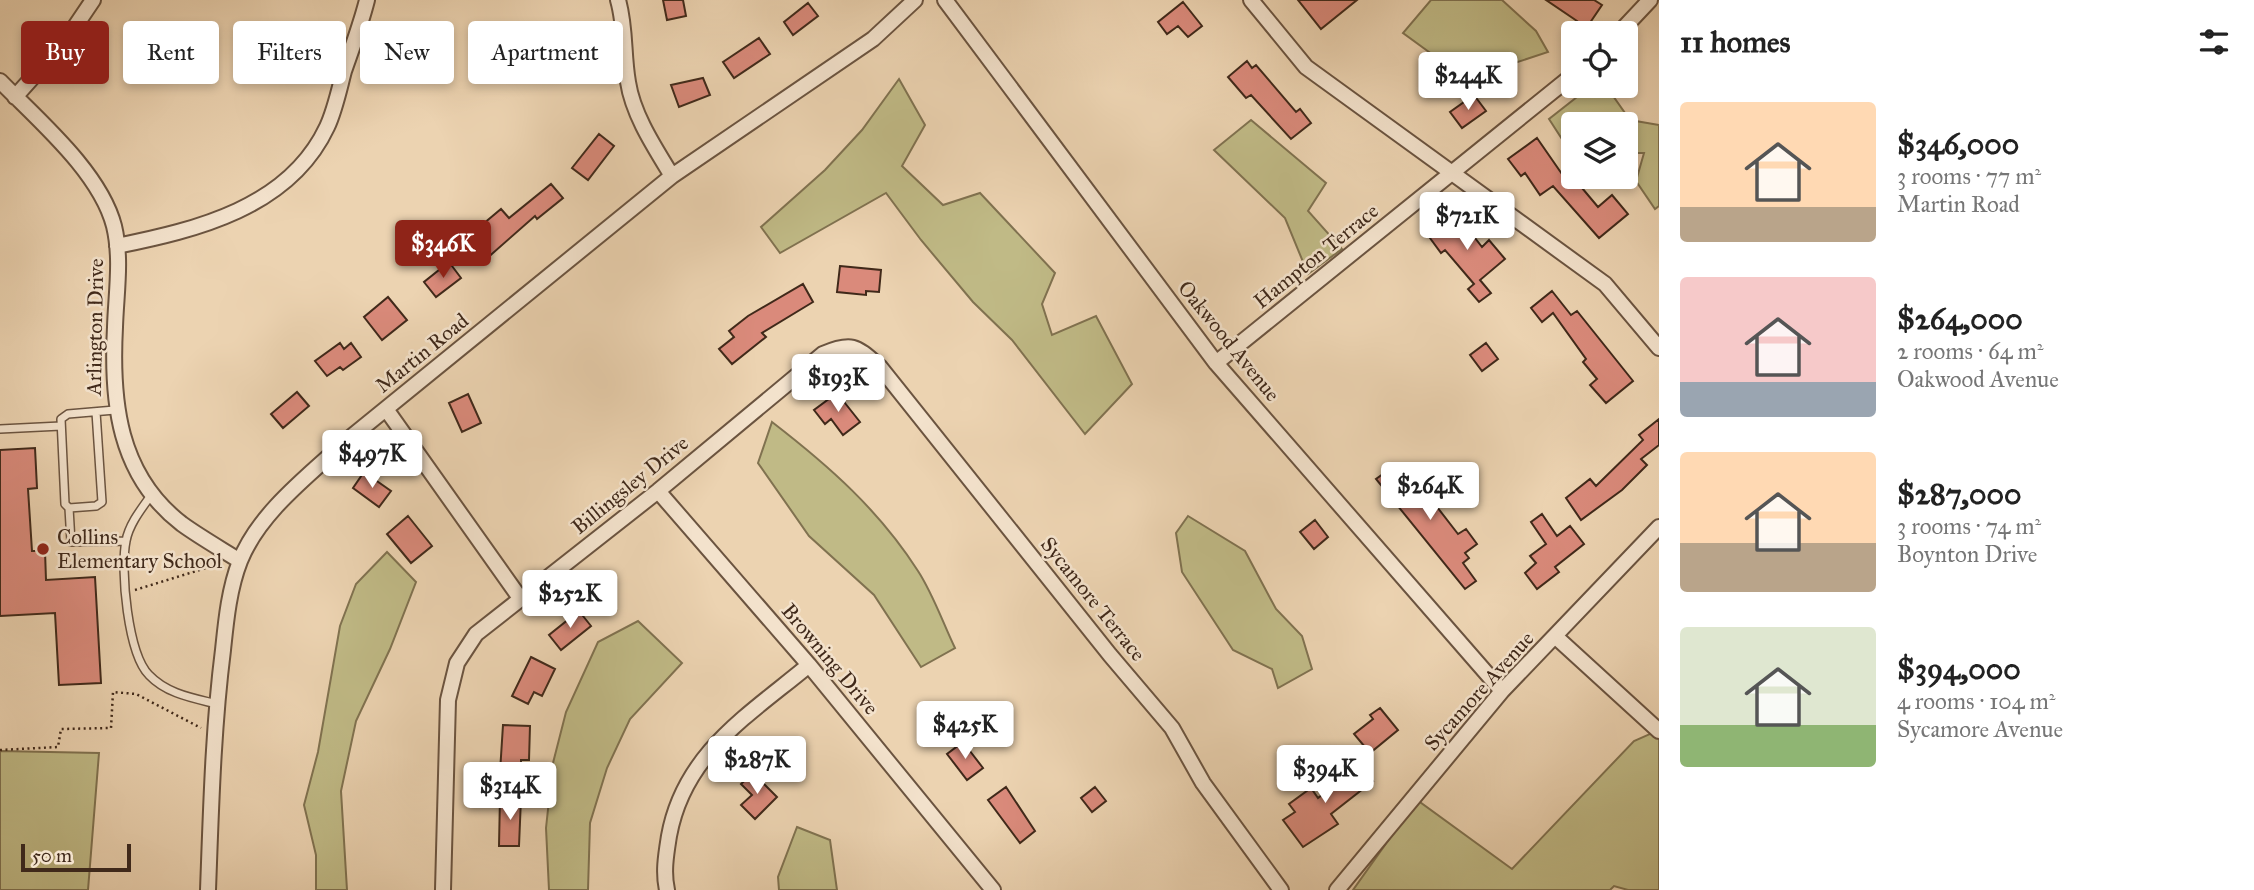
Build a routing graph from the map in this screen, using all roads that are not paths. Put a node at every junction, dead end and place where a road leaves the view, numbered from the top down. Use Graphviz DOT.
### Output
graph roads {
  1 [pos="93,0"];
  2 [pos="366,0"];
  3 [pos="618,0"];
  4 [pos="915,0"];
  5 [pos="946,0"];
  6 [pos="1251,0"];
  7 [pos="1650,0"];
  8 [pos="1630,21"];
  9 [pos="0,81"];
  10 [pos="1561,85"];
  11 [pos="16,97"];
  12 [pos="1453,174"];
  13 [pos="673,176"];
  14 [pos="117,246"];
  15 [pos="857,346"];
  16 [pos="1659,348"];
  17 [pos="1216,363"];
  18 [pos="386,409"];
  19 [pos="115,410"];
  20 [pos="96,412"];
  21 [pos="61,426"];
  22 [pos="0,429"];
  23 [pos="658,491"];
  24 [pos="152,494"];
  25 [pos="69,508"];
  26 [pos="1659,527"];
  27 [pos="126,541"];
  28 [pos="240,561"];
  29 [pos="520,598"];
  30 [pos="1556,637"];
  31 [pos="809,665"];
  32 [pos="1502,691"];
  33 [pos="218,705"];
  34 [pos="1659,731"];
  35 [pos="208,890"];
  36 [pos="443,890"];
  37 [pos="667,890"];
  38 [pos="993,890"];
  39 [pos="1281,890"];
  40 [pos="1337,890"];
  1 -- 11 [label="street"];
  2 -- 14 [label="street"];
  3 -- 13 [label="street"];
  4 -- 13 [label="street, Martin Road"];
  5 -- 17 [label="street, Oakwood Avenue"];
  6 -- 12 [label="street"];
  7 -- 8 [label="street"];
  9 -- 11 [label="street, Arlington Drive"];
  10 -- 12 [label="street, Hampton Terrace"];
  11 -- 14 [label="street, Arlington Drive"];
  12 -- 16 [label="street"];
  12 -- 17 [label="street, Hampton Terrace"];
  13 -- 18 [label="street, Martin Road"];
  14 -- 19 [label="street, Arlington Drive"];
  15 -- 23 [label="street, Billingsley Drive"];
  15 -- 39 [label="street, Sycamore Terrace"];
  17 -- 32 [label="street, Oakwood Avenue"];
  18 -- 28 [label="street, Martin Road"];
  18 -- 29 [label="street"];
  19 -- 20 [label="lane"];
  19 -- 24 [label="street, Arlington Drive"];
  20 -- 21 [label="lane"];
  20 -- 25 [label="lane"];
  21 -- 22 [label="lane"];
  21 -- 25 [label="lane"];
  23 -- 29 [label="street, Billingsley Drive"];
  23 -- 31 [label="street, Browning Drive"];
  24 -- 27 [label="lane"];
  24 -- 28 [label="street, Arlington Drive"];
  25 -- 27 [label="lane"];
  26 -- 30 [label="street, Sycamore Avenue"];
  27 -- 33 [label="lane"];
  28 -- 33 [label="street, Martin Road"];
  29 -- 36 [label="street, Billingsley Drive"];
  30 -- 32 [label="street, Sycamore Avenue"];
  30 -- 34 [label="street"];
  31 -- 37 [label="street"];
  31 -- 38 [label="street, Browning Drive"];
  32 -- 40 [label="street, Sycamore Avenue"];
  33 -- 35 [label="street, Martin Road"];
}
